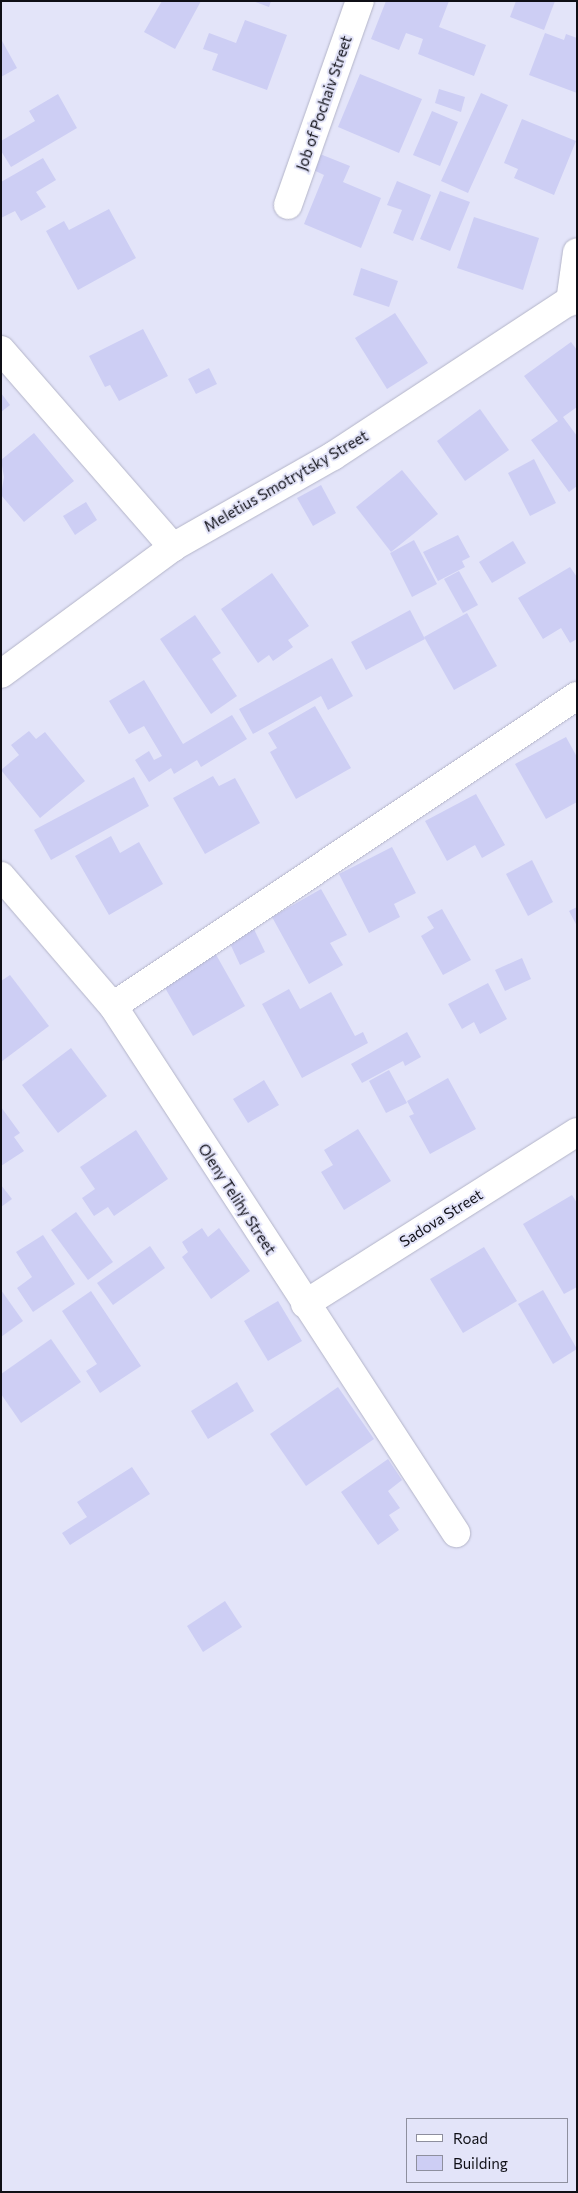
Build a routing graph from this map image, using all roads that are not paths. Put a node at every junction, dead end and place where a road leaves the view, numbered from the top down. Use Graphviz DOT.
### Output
graph roads {
  1 [pos="360,1"];
  2 [pos="288,205"];
  3 [pos="577,252"];
  4 [pos="573,299"];
  5 [pos="1,350"];
  6 [pos="173,547"];
  7 [pos="1,674"];
  8 [pos="577,696"];
  9 [pos="1,876"];
  10 [pos="113,1006"];
  11 [pos="577,1132"];
  12 [pos="304,1304"];
  13 [pos="456,1533"];
  1 -- 2 [label="street, Job of Pochaiv Street"];
  3 -- 4 [label="street"];
  4 -- 6 [label="street, Meletius Smotrytsky Street"];
  5 -- 6 [label="street"];
  6 -- 7 [label="street, Meletius Smotrytsky Street"];
  8 -- 10 [label="street"];
  9 -- 10 [label="street, Oleny Telihy Street"];
  10 -- 12 [label="street, Oleny Telihy Street"];
  11 -- 12 [label="street, Sadova Street"];
  12 -- 13 [label="street, Oleny Telihy Street"];
}
